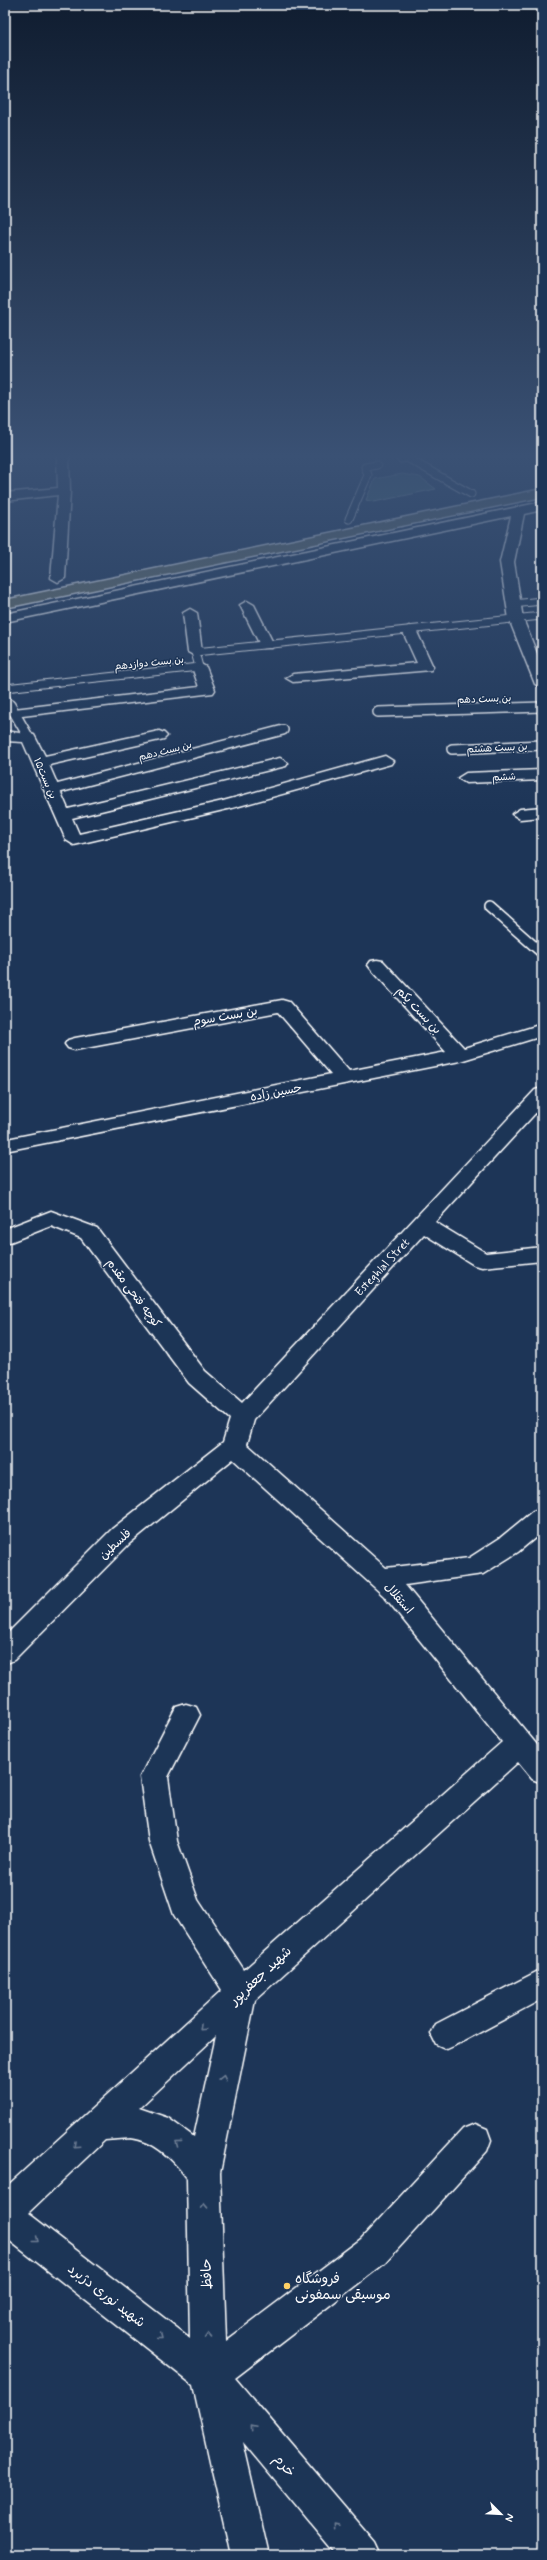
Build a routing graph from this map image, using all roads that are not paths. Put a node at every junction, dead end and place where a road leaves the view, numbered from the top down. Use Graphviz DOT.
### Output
graph roads {
  1 [pos="143,575"];
  2 [pos="210,575"];
  3 [pos="509,575"];
  4 [pos="71,576"];
  5 [pos="58,578"];
  6 [pos="43,581"];
  7 [pos="112,582"];
  8 [pos="122,594"];
  9 [pos="542,601"];
  10 [pos="5,604"];
  11 [pos="514,604"];
  12 [pos="247,605"];
  13 [pos="190,613"];
  14 [pos="542,616"];
  15 [pos="5,618"];
  16 [pos="516,619"];
  17 [pos="409,630"];
  18 [pos="267,645"];
  19 [pos="195,652"];
  20 [pos="538,664"];
  21 [pos="199,667"];
  22 [pos="293,678"];
  23 [pos="542,684"];
  24 [pos="5,688"];
  25 [pos="5,696"];
  26 [pos="542,707"];
  27 [pos="378,712"];
  28 [pos="14,713"];
  29 [pos="283,730"];
  30 [pos="5,736"];
  31 [pos="159,736"];
  32 [pos="29,738"];
  33 [pos="542,745"];
  34 [pos="452,749"];
  35 [pos="385,761"];
  36 [pos="40,762"];
  37 [pos="280,763"];
  38 [pos="542,775"];
  39 [pos="466,778"];
  40 [pos="52,790"];
  41 [pos="542,812"];
  42 [pos="520,814"];
  43 [pos="63,815"];
  44 [pos="489,906"];
  45 [pos="542,953"];
  46 [pos="377,965"];
  47 [pos="542,1030"];
  48 [pos="75,1044"];
  49 [pos="460,1055"];
  50 [pos="345,1078"];
  51 [pos="542,1094"];
  52 [pos="7,1145"];
  53 [pos="423,1224"];
  54 [pos="5,1237"];
  55 [pos="542,1254"];
  56 [pos="243,1417"];
  57 [pos="234,1446"];
  58 [pos="542,1518"];
  59 [pos="381,1578"];
  60 [pos="5,1653"];
  61 [pos="186,1715"];
  62 [pos="519,1744"];
  63 [pos="542,1771"];
  64 [pos="542,1983"];
  65 [pos="241,1992"];
  66 [pos="447,2034"];
  67 [pos="99,2124"];
  68 [pos="475,2140"];
  69 [pos="203,2173"];
  70 [pos="5,2211"];
  71 [pos="5,2216"];
  72 [pos="209,2375"];
  73 [pos="250,2555"];
  74 [pos="362,2555"];
  1 -- 7 [label="highway"];
  2 -- 8 [label="street"];
  3 -- 11 [label="street"];
  4 -- 5 [label="highway"];
  5 -- 6 [label="highway"];
  7 -- 8 [label="street"];
  7 -- 10 [label="highway"];
  8 -- 15 [label="street"];
  9 -- 11 [label="lane"];
  11 -- 16 [label="street"];
  12 -- 18 [label="street"];
  13 -- 19 [label="street"];
  14 -- 16 [label="lane, بن بست دوازدهم"];
  16 -- 17 [label="lane, بن بست دوازدهم"];
  16 -- 20 [label="street"];
  17 -- 18 [label="lane, بن بست دوازدهم"];
  17 -- 22 [label="street"];
  18 -- 19 [label="lane, بن بست دوازدهم"];
  19 -- 21 [label="lane, بن بست دوازدهم"];
  20 -- 23 [label="street"];
  21 -- 24 [label="lane, بن بست دوازدهم"];
  21 -- 28 [label="street"];
  25 -- 28 [label="lane"];
  26 -- 27 [label="lane, بن بست دهم"];
  28 -- 32 [label="lane"];
  29 -- 40 [label="lane, بن بست دهم"];
  30 -- 32 [label="street"];
  31 -- 36 [label="street"];
  32 -- 36 [label="street, بن بست۱۵"];
  33 -- 34 [label="lane, بن بست هشتم"];
  35 -- 43 [label="street, بن بست۱۵"];
  36 -- 40 [label="street, بن بست۱۵"];
  37 -- 43 [label="street"];
  38 -- 39 [label="street, ششم"];
  40 -- 43 [label="street, بن بست۱۵"];
  41 -- 42 [label="street"];
  44 -- 45 [label="lane"];
  46 -- 49 [label="street, بن بست یکم"];
  47 -- 49 [label="street, حسین زاده"];
  48 -- 50 [label="street, بن بست سوم"];
  49 -- 50 [label="street, حسین زاده"];
  50 -- 52 [label="street, حسین زاده"];
  51 -- 53 [label="street, Esteghlal Stret"];
  53 -- 55 [label="street"];
  53 -- 56 [label="street, Esteghlal Stret"];
  54 -- 56 [label="street, کوچه فتحی مقدم"];
  56 -- 57 [label="street, Esteghlal Stret"];
  57 -- 59 [label="street, استقلال"];
  57 -- 60 [label="street, فلسطین"];
  58 -- 59 [label="street"];
  59 -- 62 [label="street, استقلال"];
  61 -- 65 [label="street"];
  62 -- 63 [label="street, استقلال"];
  62 -- 65 [label="street, شهید جعفرپور"];
  64 -- 66 [label="street"];
  65 -- 67 [label="street, شهید جعفرپور, one-way"];
  69 -- 65 [label="street, حافظ, one-way"];
  69 -- 67 [label="street, one-way"];
  67 -- 70 [label="street, شهید جعفرپور, one-way"];
  68 -- 72 [label="street"];
  72 -- 69 [label="street, حافظ, one-way"];
  71 -- 72 [label="street, شهید نوری دژبرد, one-way"];
  72 -- 73 [label="street, حافظ"];
  74 -- 72 [label="street, خرم, one-way"];
}
